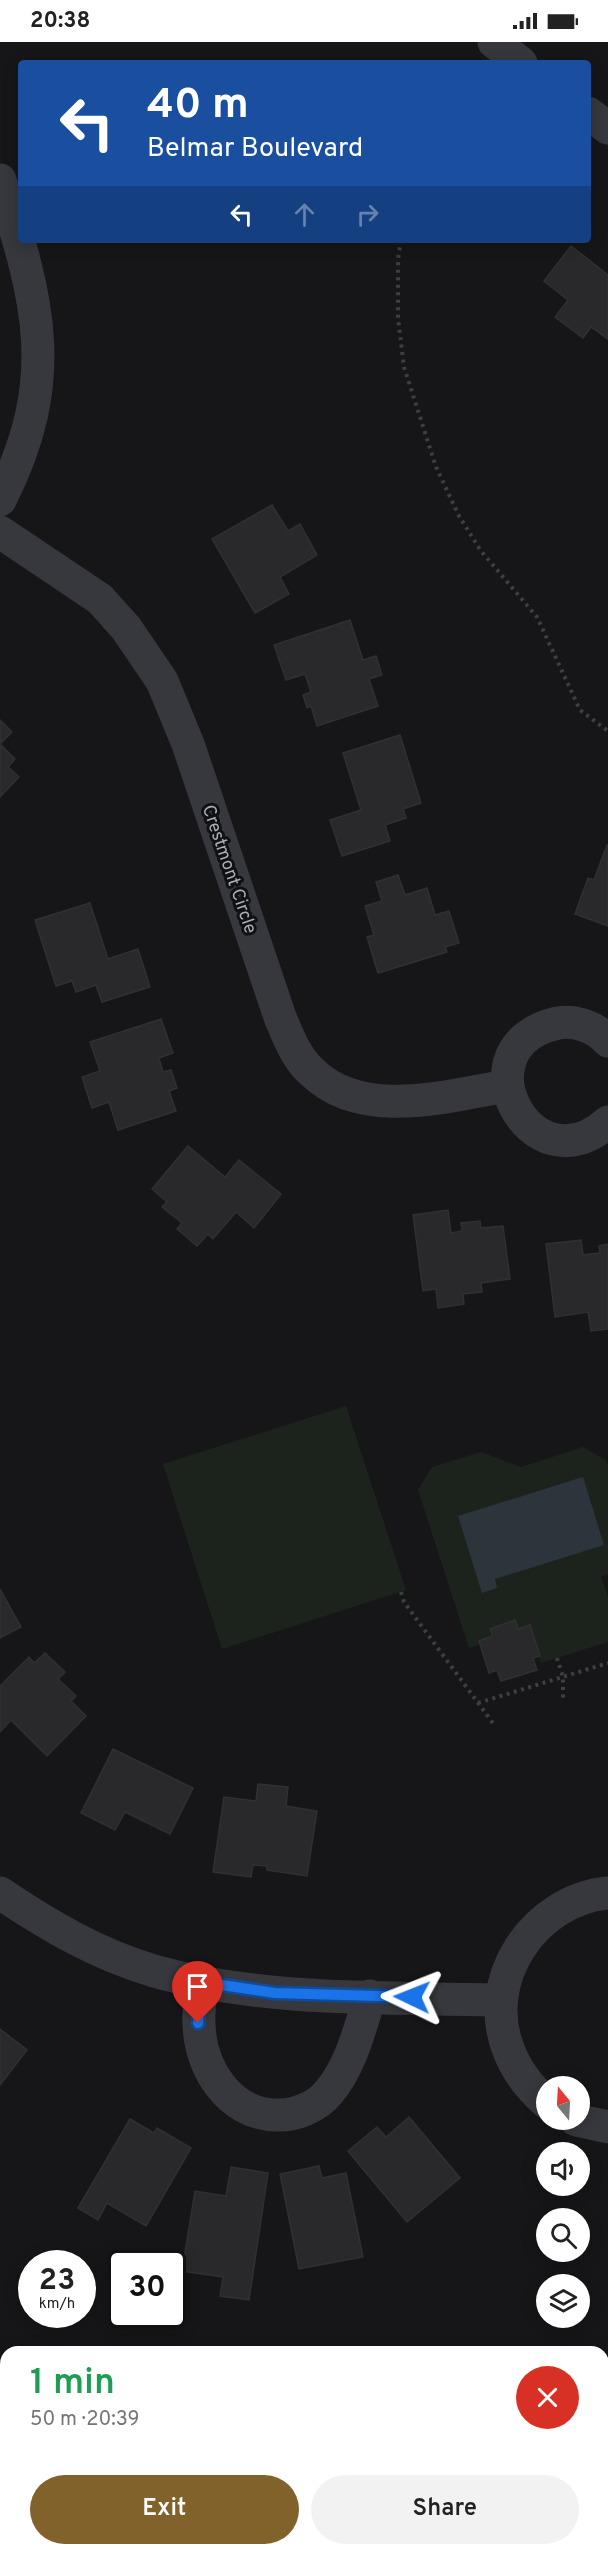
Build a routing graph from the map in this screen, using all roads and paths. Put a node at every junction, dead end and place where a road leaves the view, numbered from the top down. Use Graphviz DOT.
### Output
graph roads {
  1 [pos="494,42"];
  2 [pos="517,60"];
  3 [pos="591,115"];
  4 [pos="608,128"];
  5 [pos="0,180"];
  6 [pos="18,243"];
  7 [pos="18,243"];
  8 [pos="401,243"];
  9 [pos="0,501"];
  10 [pos="0,532"];
  11 [pos="608,731"];
  12 [pos="608,1041"];
  13 [pos="507,1086"];
  14 [pos="608,1122"];
  15 [pos="401,1592"];
  16 [pos="557,1658"];
  17 [pos="608,1663"];
  18 [pos="563,1677"];
  19 [pos="563,1702"];
  20 [pos="478,1703"];
  21 [pos="495,1726"];
  22 [pos="0,1893"];
  23 [pos="608,1893"];
  24 [pos="202,1982"];
  25 [pos="370,1996"];
  26 [pos="501,2000"];
  27 [pos="536,2092"];
  28 [pos="590,2123"];
  29 [pos="608,2127"];
  1 -- 2 [label="street"];
  3 -- 4 [label="street"];
  5 -- 6 [label="street"];
  7 -- 9 [label="street"];
  8 -- 11 [label="path"];
  10 -- 13 [label="street, Crestmont Circle"];
  12 -- 13 [label="street"];
  13 -- 14 [label="street"];
  15 -- 20 [label="path"];
  16 -- 18 [label="path"];
  17 -- 18 [label="path"];
  18 -- 19 [label="path"];
  18 -- 20 [label="path"];
  20 -- 21 [label="path"];
  22 -- 24 [label="street"];
  23 -- 26 [label="street"];
  24 -- 25 [label="street"];
  24 -- 25 [label="street"];
  25 -- 26 [label="street"];
  26 -- 27 [label="street"];
  28 -- 29 [label="street"];
}
